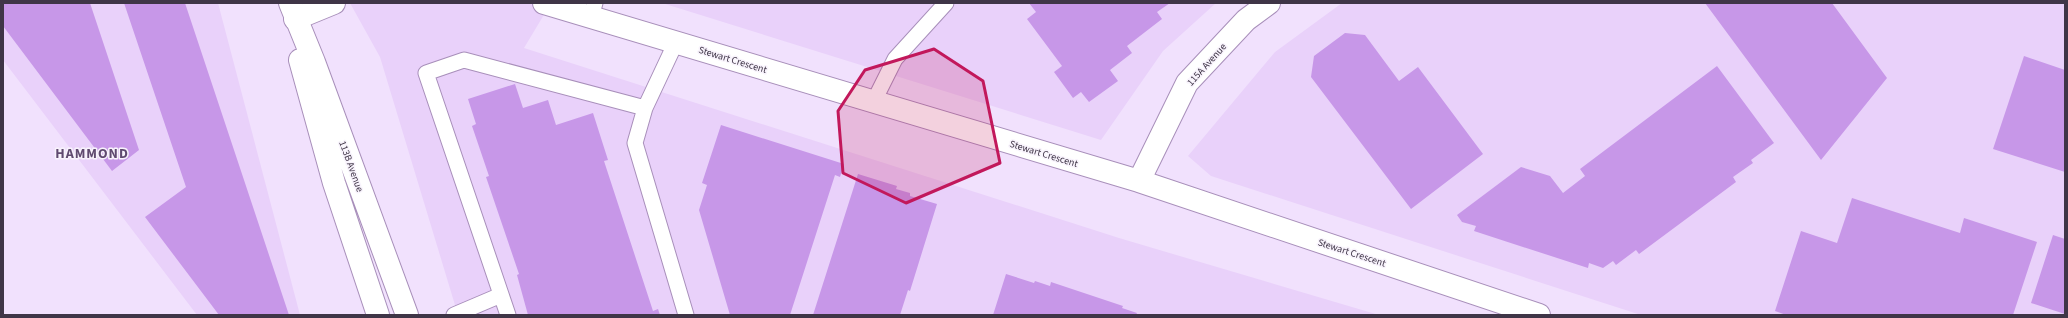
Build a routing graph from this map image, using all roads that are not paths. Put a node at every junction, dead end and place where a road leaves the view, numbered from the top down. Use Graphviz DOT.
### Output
graph roads {
  1 [pos="334,3"];
  2 [pos="544,3"];
  3 [pos="946,3"];
  4 [pos="1269,3"];
  5 [pos="593,10"];
  6 [pos="292,11"];
  7 [pos="676,42"];
  8 [pos="874,101"];
  9 [pos="645,108"];
  10 [pos="1139,181"];
  11 [pos="501,295"];
  12 [pos="378,315"];
  13 [pos="406,315"];
  14 [pos="454,315"];
  15 [pos="508,315"];
  16 [pos="686,315"];
  17 [pos="1539,315"];
  1 -- 6 [label="street"];
  2 -- 5 [label="street, Stewart Crescent"];
  3 -- 8 [label="lane"];
  4 -- 10 [label="street, 115A Avenue"];
  5 -- 7 [label="street, Stewart Crescent"];
  6 -- 12 [label="street, 113B Avenue"];
  6 -- 13 [label="street, 113B Avenue"];
  7 -- 8 [label="street, Stewart Crescent"];
  7 -- 9 [label="lane"];
  8 -- 10 [label="street, Stewart Crescent"];
  9 -- 11 [label="lane"];
  9 -- 16 [label="lane"];
  10 -- 17 [label="street, Stewart Crescent"];
  11 -- 14 [label="lane"];
  11 -- 15 [label="lane"];
}
